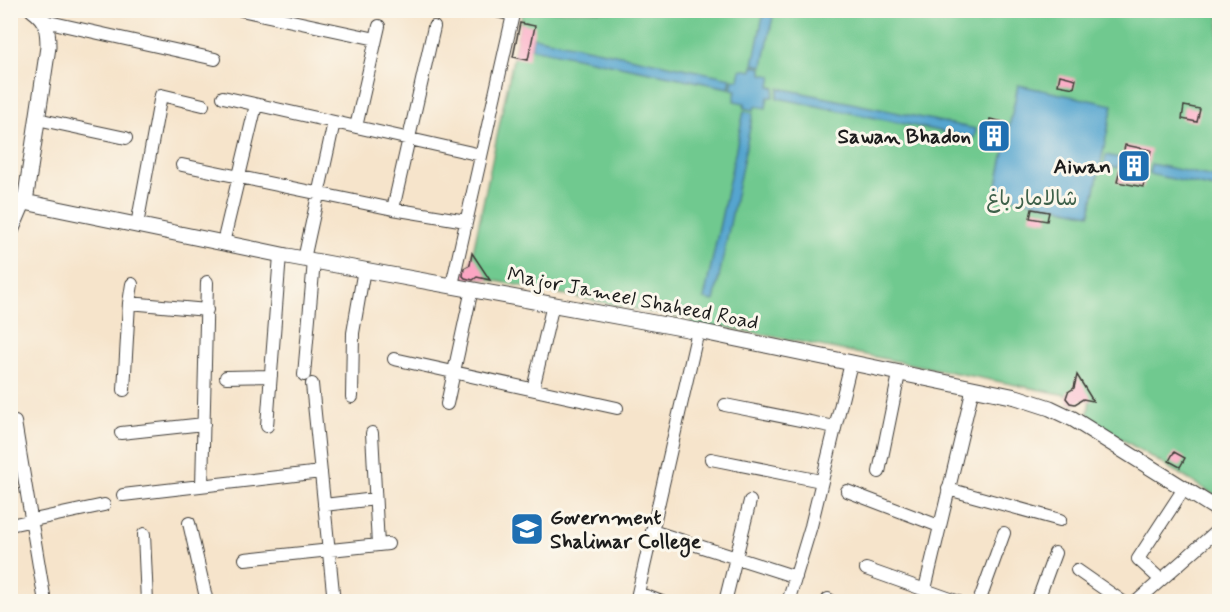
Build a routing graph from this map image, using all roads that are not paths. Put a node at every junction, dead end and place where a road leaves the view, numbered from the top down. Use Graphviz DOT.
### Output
graph roads {
  1 [pos="33,10"];
  2 [pos="241,10"];
  3 [pos="492,10"];
  4 [pos="513,13"];
  5 [pos="50,21"];
  6 [pos="379,26"];
  7 [pos="434,27"];
  8 [pos="376,39"];
  9 [pos="215,58"];
  10 [pos="223,97"];
  11 [pos="202,105"];
  12 [pos="256,105"];
  13 [pos="37,119"];
  14 [pos="334,122"];
  15 [pos="356,127"];
  16 [pos="126,138"];
  17 [pos="409,139"];
  18 [pos="481,155"];
  19 [pos="182,165"];
  20 [pos="239,176"];
  21 [pos="318,193"];
  22 [pos="18,200"];
  23 [pos="393,209"];
  24 [pos="466,221"];
  25 [pos="137,225"];
  26 [pos="10,237"];
  27 [pos="223,243"];
  28 [pos="280,255"];
  29 [pos="309,260"];
  30 [pos="364,269"];
  31 [pos="207,282"];
  32 [pos="132,284"];
  33 [pos="452,285"];
  34 [pos="472,289"];
  35 [pos="129,303"];
  36 [pos="553,304"];
  37 [pos="207,310"];
  38 [pos="698,331"];
  39 [pos="394,359"];
  40 [pos="850,363"];
  41 [pos="454,372"];
  42 [pos="899,374"];
  43 [pos="271,376"];
  44 [pos="226,377"];
  45 [pos="973,388"];
  46 [pos="533,389"];
  47 [pos="124,390"];
  48 [pos="352,397"];
  49 [pos="447,404"];
  50 [pos="725,405"];
  51 [pos="617,408"];
  52 [pos="15,422"];
  53 [pos="204,424"];
  54 [pos="267,426"];
  55 [pos="835,427"];
  56 [pos="121,433"];
  57 [pos="372,433"];
  58 [pos="711,459"];
  59 [pos="879,471"];
  60 [pos="321,472"];
  61 [pos="821,481"];
  62 [pos="202,486"];
  63 [pos="948,489"];
  64 [pos="1183,490"];
  65 [pos="847,491"];
  66 [pos="123,495"];
  67 [pos="375,499"];
  68 [pos="750,501"];
  69 [pos="104,505"];
  70 [pos="324,505"];
  71 [pos="1220,512"];
  72 [pos="32,520"];
  73 [pos="1060,520"];
  74 [pos="189,523"];
  75 [pos="10,525"];
  76 [pos="939,526"];
  77 [pos="1220,528"];
  78 [pos="652,531"];
  79 [pos="144,534"];
  80 [pos="1004,534"];
  81 [pos="329,550"];
  82 [pos="1055,553"];
  83 [pos="736,558"];
  84 [pos="245,560"];
  85 [pos="866,569"];
  86 [pos="1077,570"];
  87 [pos="796,577"];
  88 [pos="1161,580"];
  89 [pos="925,589"];
  90 [pos="637,597"];
  91 [pos="955,601"];
  92 [pos="45,602"];
  93 [pos="147,602"];
  94 [pos="207,602"];
  95 [pos="334,602"];
  96 [pos="662,602"];
  97 [pos="725,602"];
  98 [pos="788,602"];
  99 [pos="979,602"];
  100 [pos="1037,602"];
  101 [pos="1123,602"];
  102 [pos="1136,602"];
  1 -- 5 [label="street"];
  2 -- 8 [label="street"];
  3 -- 4 [label="street"];
  4 -- 18 [label="street"];
  5 -- 9 [label="street"];
  5 -- 13 [label="street"];
  6 -- 8 [label="street"];
  7 -- 17 [label="street"];
  8 -- 15 [label="street"];
  10 -- 12 [label="street"];
  11 -- 25 [label="street"];
  12 -- 14 [label="street"];
  12 -- 20 [label="street"];
  13 -- 16 [label="street"];
  13 -- 22 [label="street"];
  14 -- 15 [label="street"];
  14 -- 21 [label="street"];
  15 -- 17 [label="street"];
  17 -- 18 [label="street"];
  17 -- 23 [label="street"];
  18 -- 24 [label="street"];
  19 -- 20 [label="street"];
  20 -- 21 [label="street"];
  20 -- 27 [label="street"];
  21 -- 23 [label="street"];
  21 -- 29 [label="street"];
  22 -- 25 [label="street, Major Jameel Shaheed Road"];
  22 -- 26 [label="street"];
  23 -- 24 [label="street"];
  24 -- 33 [label="street"];
  25 -- 27 [label="street, Major Jameel Shaheed Road"];
  27 -- 28 [label="street, Major Jameel Shaheed Road"];
  28 -- 29 [label="street, Major Jameel Shaheed Road"];
  28 -- 43 [label="street"];
  29 -- 30 [label="street, Major Jameel Shaheed Road"];
  29 -- 60 [label="street"];
  30 -- 33 [label="street, Major Jameel Shaheed Road"];
  30 -- 48 [label="street"];
  31 -- 37 [label="street"];
  32 -- 35 [label="street"];
  33 -- 34 [label="street, Major Jameel Shaheed Road"];
  34 -- 36 [label="street, Major Jameel Shaheed Road"];
  34 -- 41 [label="street"];
  35 -- 37 [label="street"];
  35 -- 47 [label="street"];
  36 -- 38 [label="street, Major Jameel Shaheed Road"];
  36 -- 46 [label="street"];
  37 -- 53 [label="street"];
  38 -- 40 [label="street, Major Jameel Shaheed Road"];
  38 -- 78 [label="street"];
  39 -- 41 [label="street"];
  40 -- 42 [label="street, Major Jameel Shaheed Road"];
  40 -- 55 [label="street"];
  41 -- 46 [label="street"];
  41 -- 49 [label="street"];
  42 -- 45 [label="street, Major Jameel Shaheed Road"];
  42 -- 59 [label="street"];
  43 -- 44 [label="street"];
  43 -- 54 [label="street"];
  45 -- 63 [label="street"];
  45 -- 64 [label="street, Major Jameel Shaheed Road"];
  46 -- 51 [label="street"];
  50 -- 55 [label="street"];
  52 -- 72 [label="street"];
  53 -- 56 [label="street"];
  53 -- 62 [label="street"];
  55 -- 61 [label="street"];
  57 -- 67 [label="street"];
  58 -- 61 [label="street"];
  60 -- 62 [label="street"];
  60 -- 70 [label="street"];
  61 -- 87 [label="street"];
  62 -- 66 [label="street"];
  63 -- 73 [label="street"];
  63 -- 76 [label="street"];
  64 -- 71 [label="street, Major Jameel Shaheed Road"];
  64 -- 88 [label="street"];
  65 -- 76 [label="street"];
  67 -- 70 [label="street"];
  67 -- 81 [label="street"];
  68 -- 83 [label="street"];
  69 -- 72 [label="street"];
  70 -- 81 [label="street"];
  72 -- 75 [label="street"];
  72 -- 92 [label="street"];
  74 -- 94 [label="street"];
  76 -- 89 [label="street"];
  77 -- 88 [label="street"];
  78 -- 83 [label="street"];
  78 -- 90 [label="street"];
  79 -- 93 [label="street"];
  80 -- 99 [label="street"];
  81 -- 84 [label="street"];
  81 -- 95 [label="street"];
  82 -- 100 [label="street"];
  83 -- 87 [label="street"];
  83 -- 97 [label="street"];
  85 -- 89 [label="street"];
  86 -- 101 [label="street"];
  87 -- 98 [label="street"];
  88 -- 102 [label="street"];
  89 -- 91 [label="street"];
  90 -- 96 [label="street"];
}
